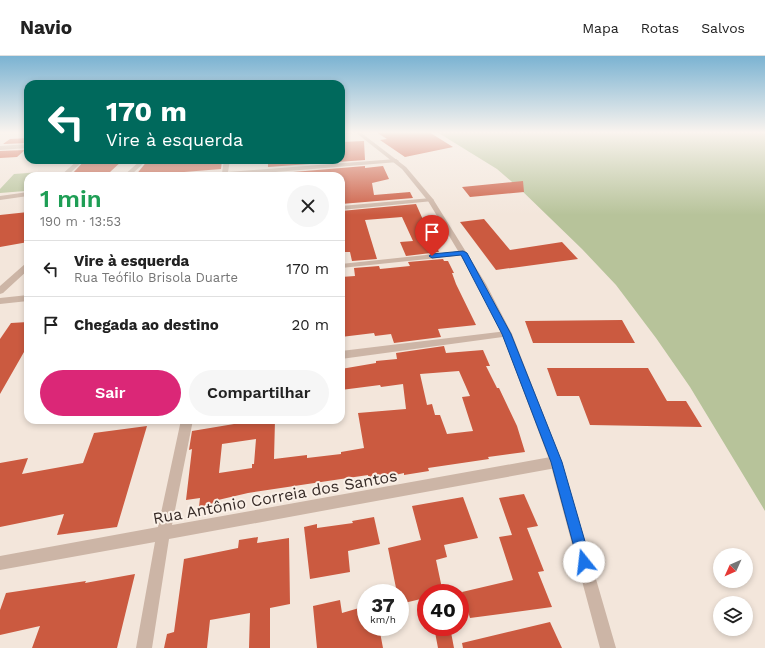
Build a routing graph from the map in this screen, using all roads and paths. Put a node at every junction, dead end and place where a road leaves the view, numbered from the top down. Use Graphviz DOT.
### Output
graph roads {
  1 [pos="396,161"];
  2 [pos="76,164"];
  3 [pos="140,164"];
  4 [pos="68,172"];
  5 [pos="130,172"];
  6 [pos="262,172"];
  7 [pos="24,195"];
  8 [pos="0,198"];
  9 [pos="431,200"];
  10 [pos="345,208"];
  11 [pos="463,253"];
  12 [pos="345,266"];
  13 [pos="24,270"];
  14 [pos="0,291"];
  15 [pos="24,298"];
  16 [pos="0,301"];
  17 [pos="507,334"];
  18 [pos="345,354"];
  19 [pos="186,424"];
  20 [pos="556,462"];
  21 [pos="163,535"];
  22 [pos="0,563"];
  23 [pos="144,648"];
  24 [pos="608,648"];
  1 -- 6 [label="street"];
  1 -- 9 [label="street"];
  2 -- 4 [label="street"];
  3 -- 5 [label="street"];
  7 -- 8 [label="street"];
  9 -- 10 [label="street"];
  9 -- 11 [label="street"];
  11 -- 12 [label="street"];
  11 -- 17 [label="street"];
  13 -- 14 [label="street"];
  15 -- 16 [label="street"];
  17 -- 18 [label="street"];
  17 -- 20 [label="street"];
  19 -- 21 [label="street"];
  20 -- 21 [label="street, Rua Antônio Correia dos Santos"];
  20 -- 24 [label="street"];
  21 -- 22 [label="street, Rua Antônio Correia dos Santos"];
  21 -- 23 [label="street"];
}
